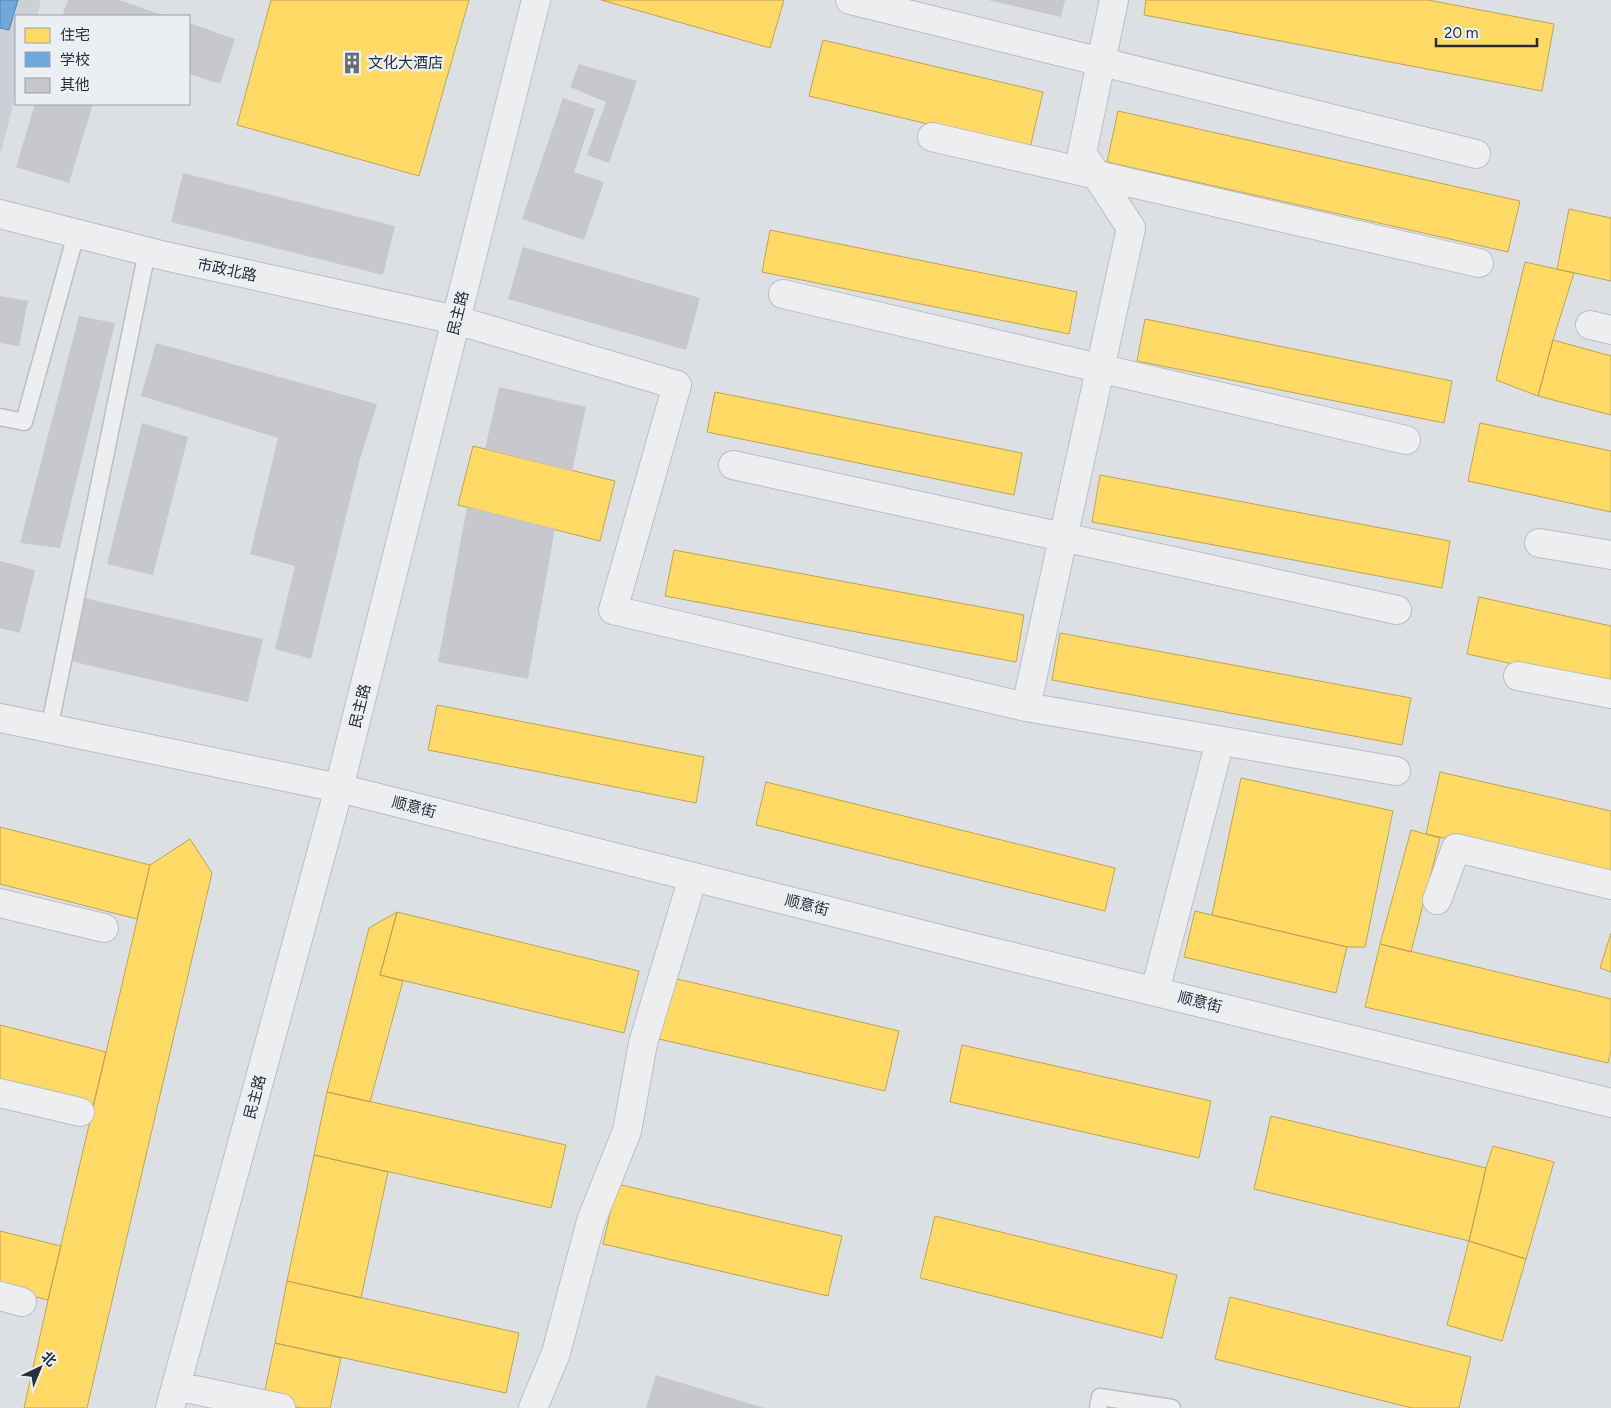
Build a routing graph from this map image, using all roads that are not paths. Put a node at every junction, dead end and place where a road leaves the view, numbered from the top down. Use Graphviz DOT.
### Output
graph roads {
  1 [pos="536,0"];
  2 [pos="850,0"];
  3 [pos="1114,0"];
  4 [pos="1101,61"];
  5 [pos="932,137"];
  6 [pos="1476,154"];
  7 [pos="1097,175"];
  8 [pos="0,214"];
  9 [pos="76,234"];
  10 [pos="147,252"];
  11 [pos="1478,263"];
  12 [pos="783,294"];
  13 [pos="456,320"];
  14 [pos="1101,368"];
  15 [pos="0,417"];
  16 [pos="1406,440"];
  17 [pos="733,465"];
  18 [pos="1063,538"];
  19 [pos="1539,543"];
  20 [pos="1611,555"];
  21 [pos="1398,610"];
  22 [pos="1518,676"];
  23 [pos="1611,694"];
  24 [pos="1026,707"];
  25 [pos="0,718"];
  26 [pos="49,728"];
  27 [pos="1220,741"];
  28 [pos="1396,772"];
  29 [pos="339,788"];
  30 [pos="693,877"];
  31 [pos="1611,885"];
  32 [pos="1437,900"];
  33 [pos="0,902"];
  34 [pos="104,928"];
  35 [pos="1155,991"];
  36 [pos="0,1093"];
  37 [pos="1611,1103"];
  38 [pos="80,1112"];
  39 [pos="173,1397"];
  40 [pos="281,1408"];
  41 [pos="533,1408"];
  42 [pos="1098,1408"];
  43 [pos="1172,1408"];
  1 -- 13 [label="street, 民主路"];
  2 -- 4 [label="street"];
  3 -- 4 [label="street"];
  4 -- 6 [label="street"];
  4 -- 7 [label="street"];
  5 -- 7 [label="street"];
  7 -- 11 [label="street"];
  7 -- 14 [label="street"];
  8 -- 9 [label="street, 市政北路"];
  9 -- 10 [label="street, 市政北路"];
  9 -- 15 [label="lane"];
  10 -- 13 [label="street, 市政北路"];
  10 -- 26 [label="lane"];
  12 -- 14 [label="street"];
  13 -- 24 [label="street, 市政北路"];
  13 -- 29 [label="street, 民主路"];
  14 -- 16 [label="street"];
  14 -- 18 [label="street"];
  17 -- 18 [label="street"];
  18 -- 21 [label="street"];
  18 -- 24 [label="street"];
  19 -- 20 [label="street"];
  22 -- 23 [label="street"];
  24 -- 27 [label="street"];
  25 -- 26 [label="street, 顺意街"];
  26 -- 29 [label="street, 顺意街"];
  27 -- 28 [label="street"];
  27 -- 35 [label="street"];
  29 -- 30 [label="street, 顺意街"];
  29 -- 39 [label="street, 民主路"];
  30 -- 35 [label="street, 顺意街"];
  30 -- 41 [label="street"];
  31 -- 32 [label="street"];
  33 -- 34 [label="street"];
  35 -- 37 [label="street, 顺意街"];
  36 -- 38 [label="street"];
  39 -- 40 [label="street"];
  42 -- 43 [label="lane"];
}
